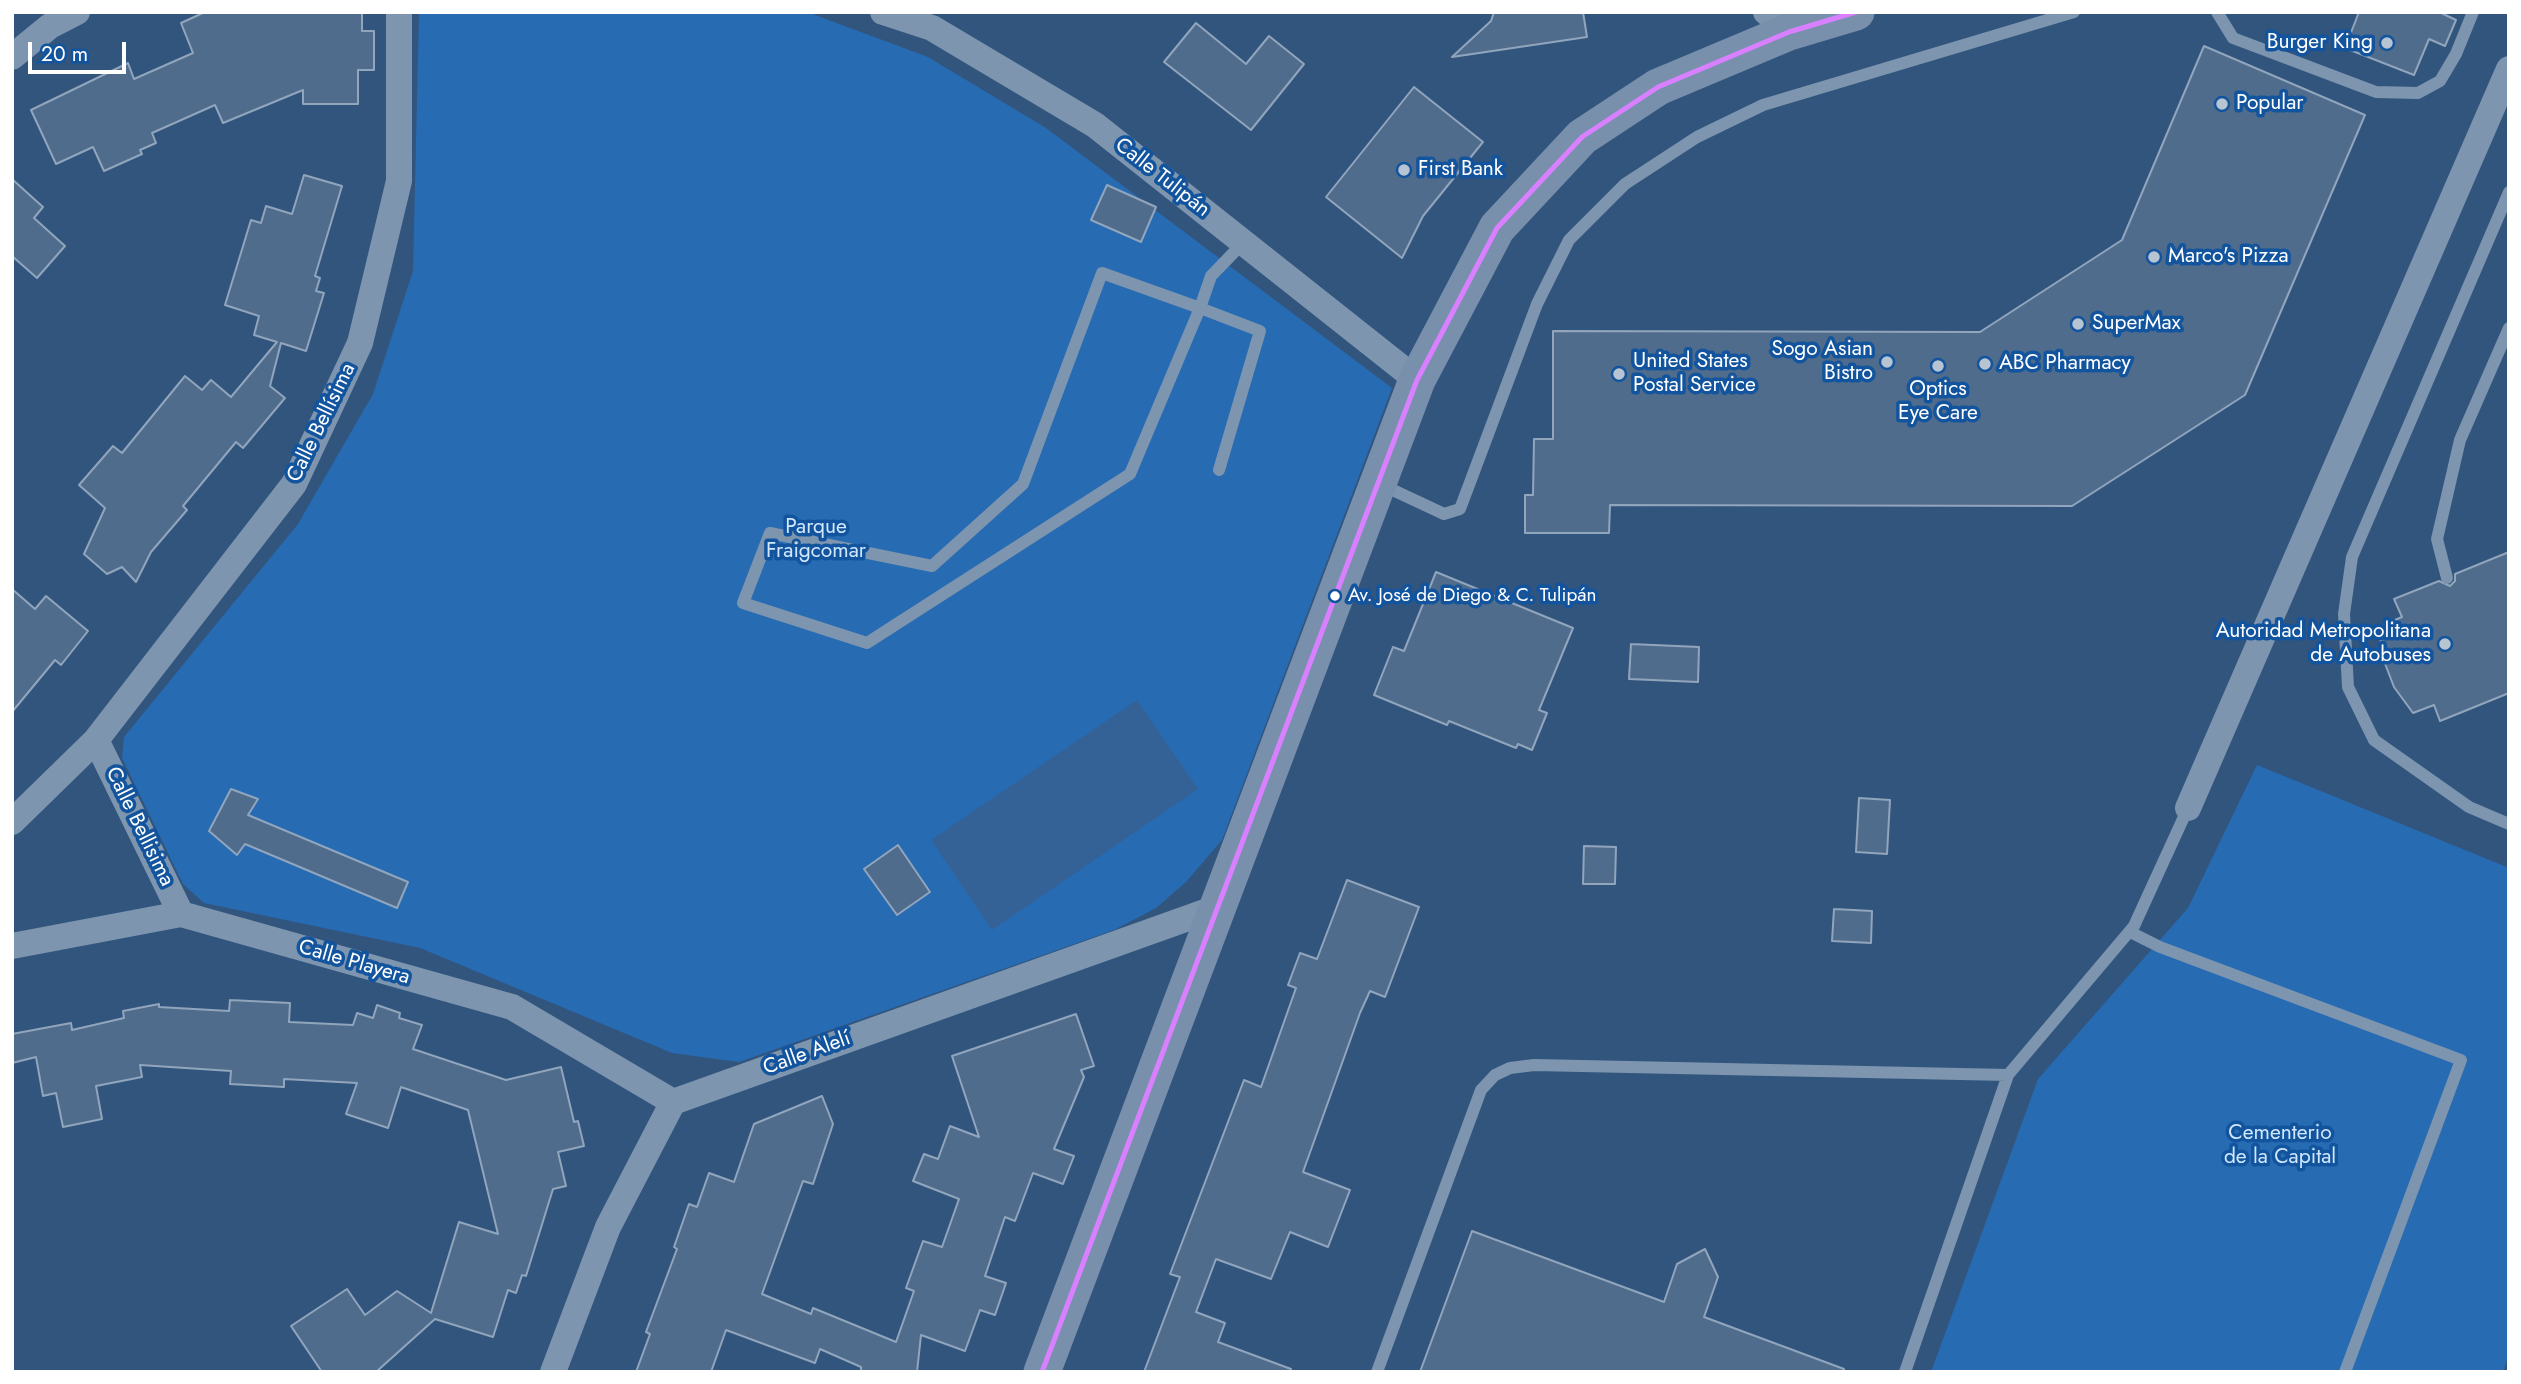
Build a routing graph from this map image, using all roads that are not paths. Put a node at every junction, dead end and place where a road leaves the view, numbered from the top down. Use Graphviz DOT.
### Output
graph roads {
  1 [pos="77,12"];
  2 [pos="399,12"];
  3 [pos="883,12"];
  4 [pos="1856,12"];
  5 [pos="2074,12"];
  6 [pos="2217,12"];
  7 [pos="2473,12"];
  8 [pos="1777,22"];
  9 [pos="12,57"];
  10 [pos="2509,69"];
  11 [pos="2509,192"];
  12 [pos="1244,242"];
  13 [pos="1199,308"];
  14 [pos="2509,328"];
  15 [pos="1417,380"];
  16 [pos="1219,470"];
  17 [pos="1378,483"];
  18 [pos="2447,578"];
  19 [pos="96,740"];
  20 [pos="2188,808"];
  21 [pos="12,822"];
  22 [pos="2509,824"];
  23 [pos="1219,907"];
  24 [pos="181,914"];
  25 [pos="2130,932"];
  26 [pos="12,946"];
  27 [pos="2008,1075"];
  28 [pos="673,1102"];
  29 [pos="552,1372"];
  30 [pos="1042,1372"];
  31 [pos="1377,1372"];
  32 [pos="1905,1372"];
  33 [pos="2345,1372"];
  1 -- 9 [label="street"];
  2 -- 19 [label="street, Calle Bellísima"];
  3 -- 12 [label="street, Calle Tulipán"];
  4 -- 8 [label="street"];
  5 -- 17 [label="lane"];
  6 -- 7 [label="lane"];
  8 -- 15 [label="street"];
  10 -- 20 [label="street"];
  11 -- 22 [label="lane"];
  12 -- 13 [label="lane"];
  12 -- 15 [label="street, Calle Tulipán"];
  13 -- 13 [label="lane"];
  13 -- 16 [label="lane"];
  14 -- 18 [label="lane"];
  15 -- 17 [label="street"];
  17 -- 23 [label="street"];
  19 -- 21 [label="street, Calle Bellísima"];
  19 -- 24 [label="street, Calle Bellisima"];
  20 -- 25 [label="lane"];
  23 -- 28 [label="street, Calle Alelí"];
  23 -- 30 [label="street"];
  24 -- 26 [label="street, Calle Playera"];
  24 -- 28 [label="street, Calle Playera"];
  25 -- 27 [label="lane"];
  25 -- 33 [label="lane"];
  27 -- 31 [label="lane"];
  27 -- 32 [label="lane"];
  28 -- 29 [label="street"];
}
